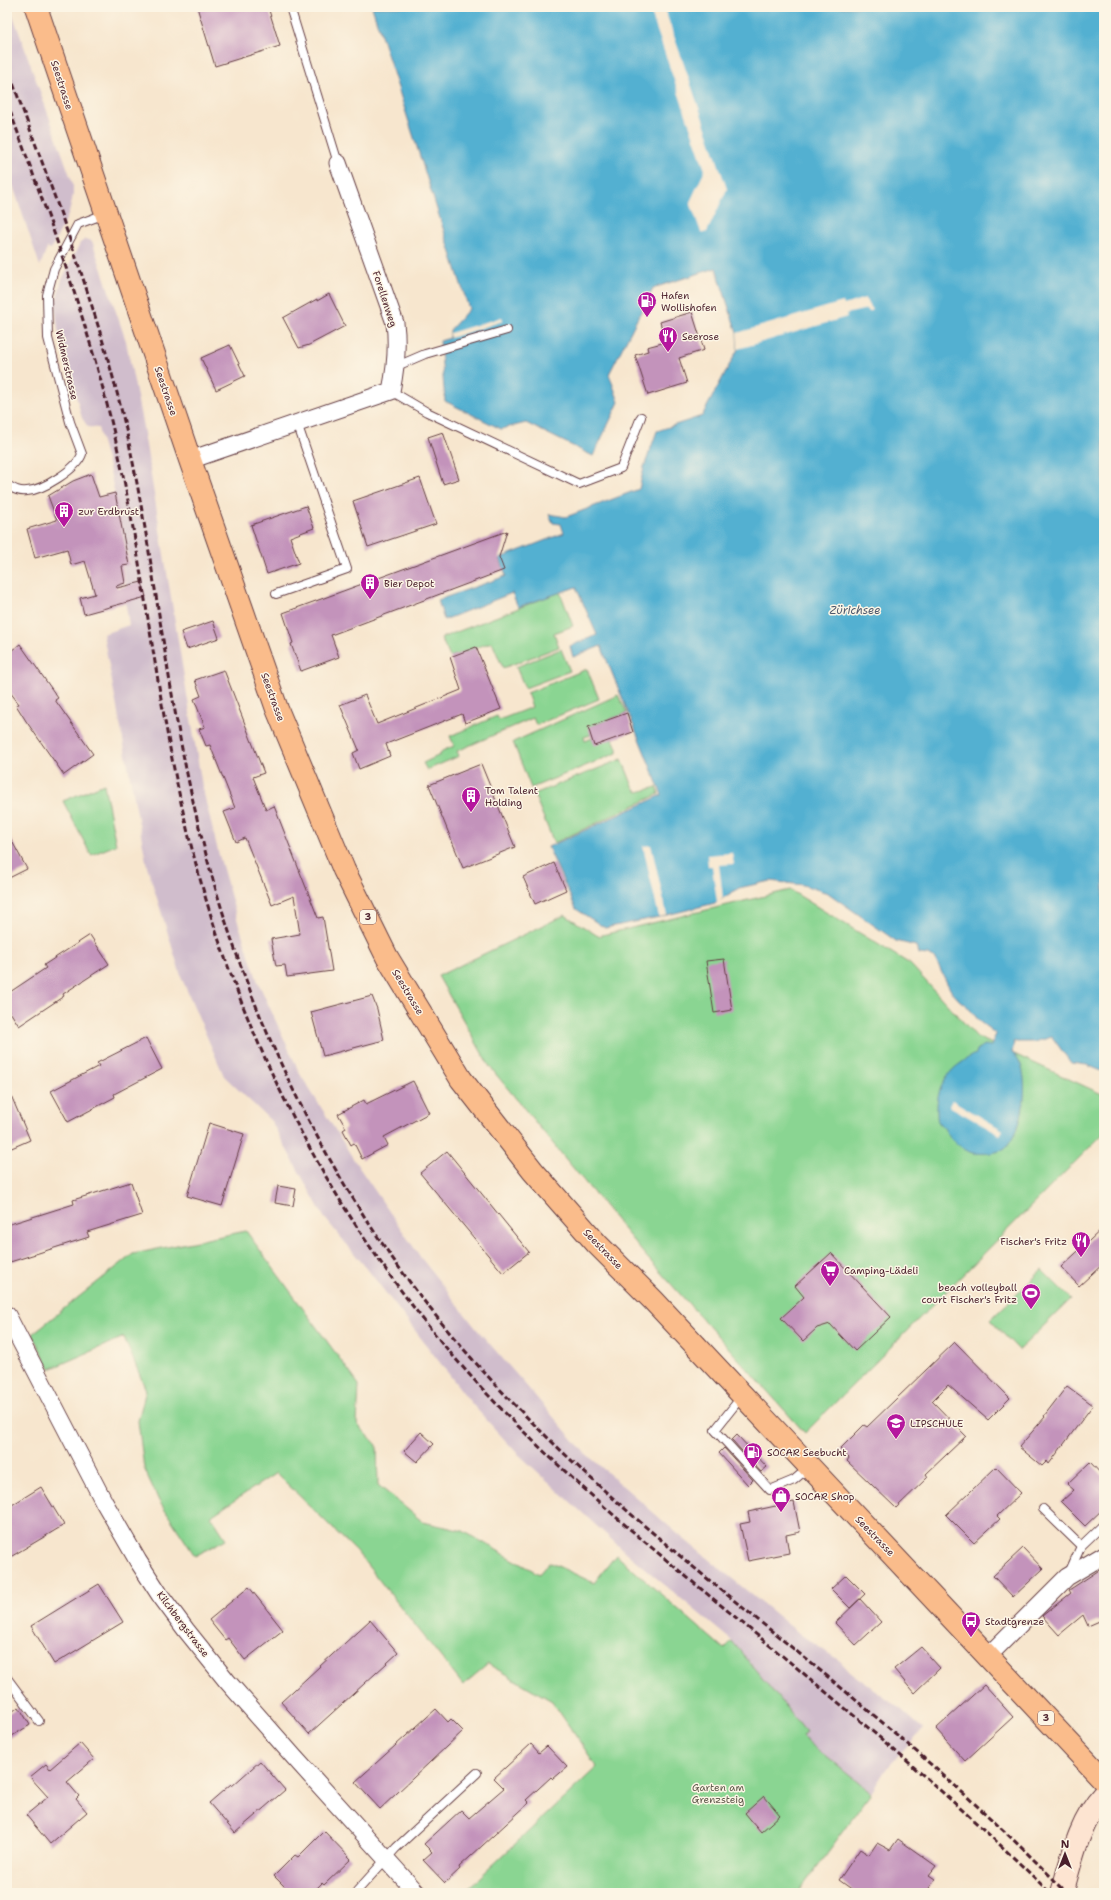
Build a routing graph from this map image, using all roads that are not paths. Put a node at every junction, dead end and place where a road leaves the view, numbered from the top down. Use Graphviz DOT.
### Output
graph roads {
  1 [pos="36,7"];
  2 [pos="290,7"];
  3 [pos="338,163"];
  4 [pos="106,214"];
  5 [pos="507,330"];
  6 [pos="396,366"];
  7 [pos="391,391"];
  8 [pos="641,417"];
  9 [pos="297,423"];
  10 [pos="190,460"];
  11 [pos="7,485"];
  12 [pos="276,594"];
  13 [pos="7,1315"];
  14 [pos="742,1396"];
  15 [pos="809,1466"];
  16 [pos="1043,1509"];
  17 [pos="1104,1524"];
  18 [pos="1081,1546"];
  19 [pos="1104,1555"];
  20 [pos="1067,1577"];
  21 [pos="988,1656"];
  22 [pos="7,1678"];
  23 [pos="39,1721"];
  24 [pos="477,1773"];
  25 [pos="1104,1780"];
  26 [pos="1104,1795"];
  27 [pos="386,1859"];
  28 [pos="356,1891"];
  29 [pos="417,1893"];
  30 [pos="1062,1893"];
  1 -- 4 [label="main road, Seestrasse / 3"];
  2 -- 3 [label="lane, Forellenweg"];
  3 -- 6 [label="street, Forellenweg"];
  4 -- 10 [label="main road, Seestrasse / 3"];
  4 -- 11 [label="lane, Widmerstrasse"];
  5 -- 6 [label="lane"];
  6 -- 7 [label="street, Forellenweg"];
  7 -- 8 [label="lane"];
  7 -- 9 [label="street"];
  9 -- 10 [label="street"];
  9 -- 12 [label="lane"];
  10 -- 14 [label="main road, Seestrasse / 3"];
  13 -- 27 [label="street, Kilchbergstrasse"];
  14 -- 15 [label="main road, Seestrasse / 3"];
  14 -- 15 [label="lane"];
  15 -- 21 [label="main road, Seestrasse / 3"];
  16 -- 18 [label="lane"];
  17 -- 18 [label="lane"];
  18 -- 20 [label="lane"];
  19 -- 20 [label="street"];
  20 -- 21 [label="street"];
  21 -- 25 [label="main road, Seestrasse / 3"];
  22 -- 23 [label="lane"];
  24 -- 27 [label="lane"];
  26 -- 30 [label="street"];
  27 -- 28 [label="lane"];
  27 -- 29 [label="street, Kilchbergstrasse"];
}
